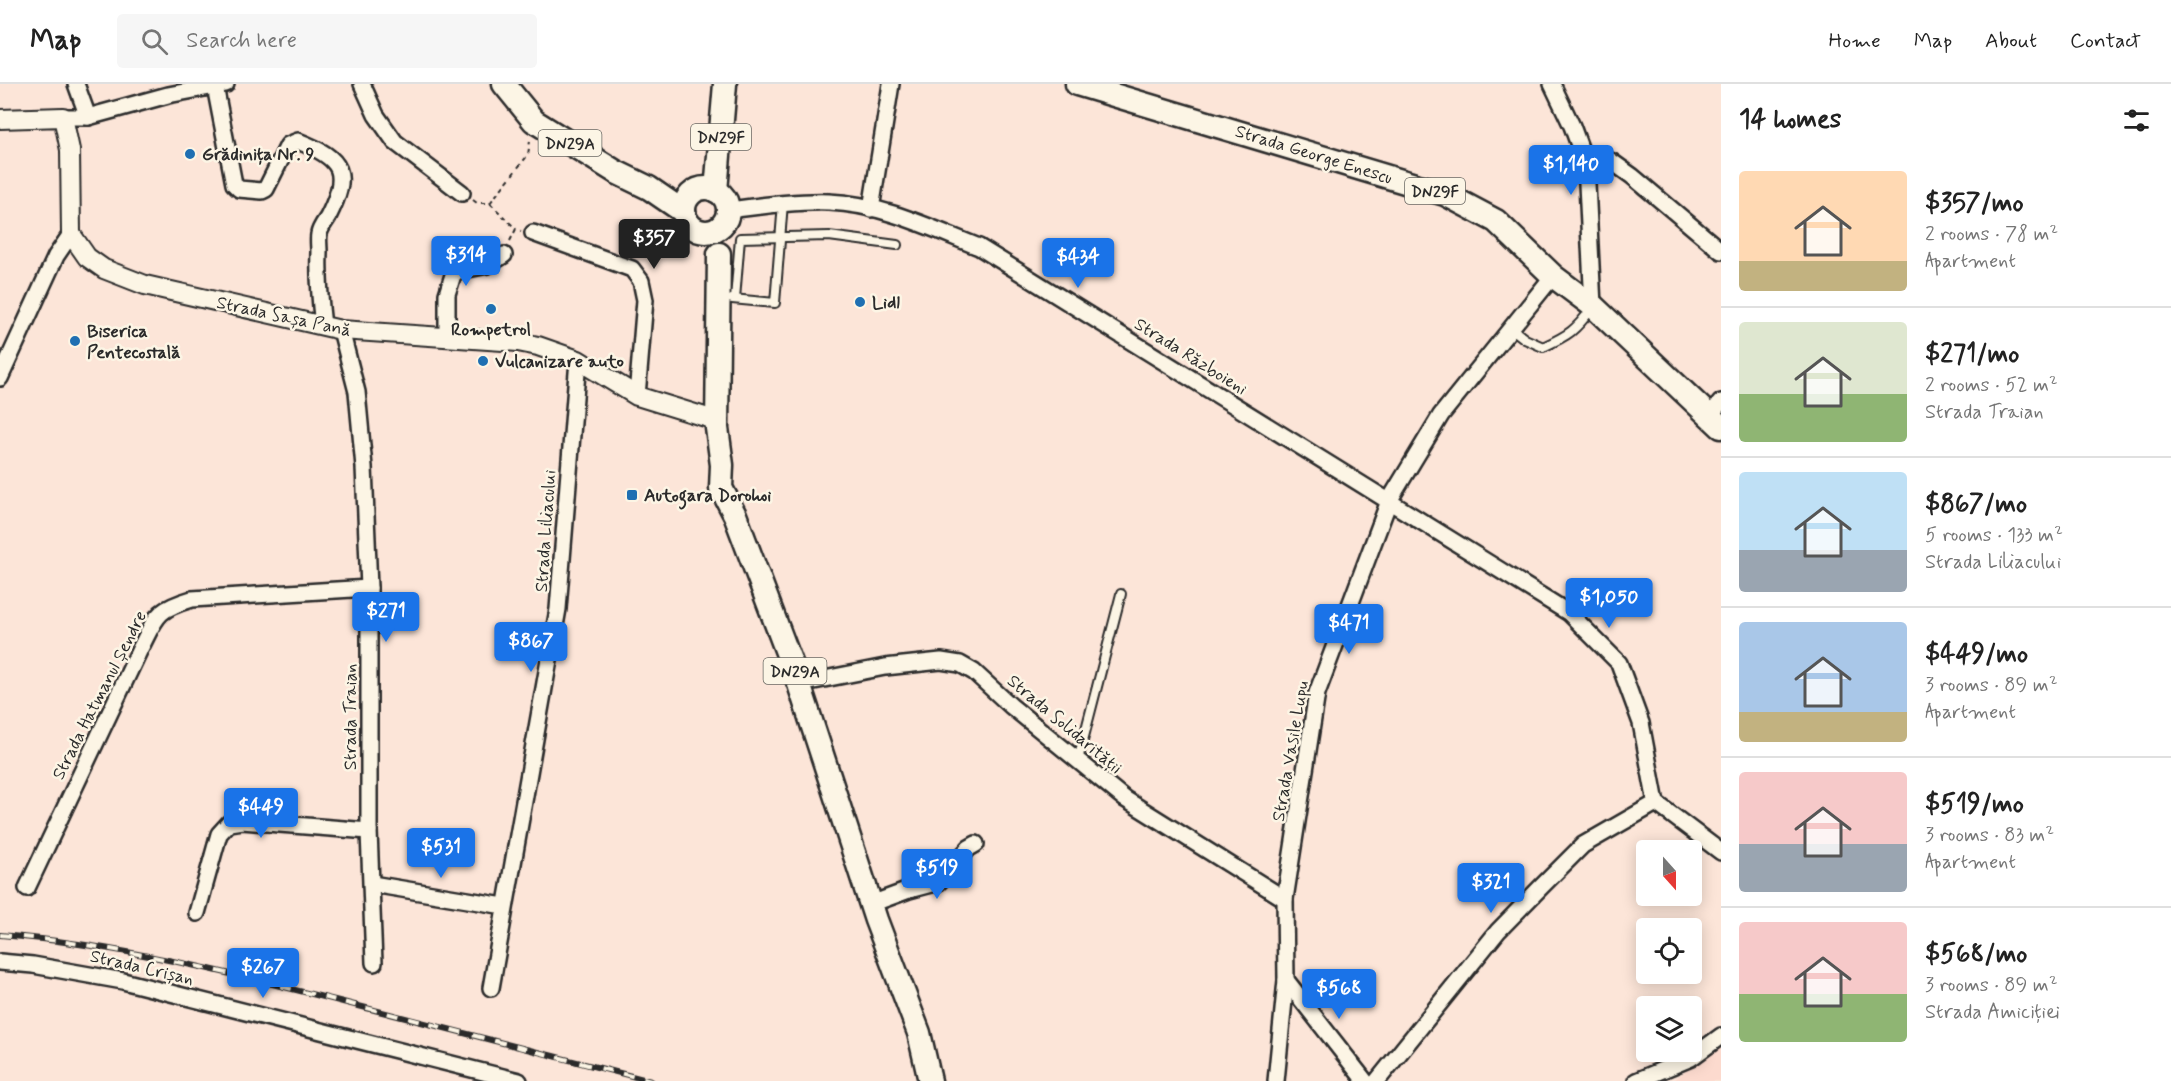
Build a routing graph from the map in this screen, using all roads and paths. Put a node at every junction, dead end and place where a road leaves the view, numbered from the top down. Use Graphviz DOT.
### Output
graph roads {
  1 [pos="76,84"];
  2 [pos="362,84"];
  3 [pos="504,84"];
  4 [pos="725,84"];
  5 [pos="891,84"];
  6 [pos="1077,84"];
  7 [pos="1552,84"];
  8 [pos="220,85"];
  9 [pos="166,90"];
  10 [pos="63,117"];
  11 [pos="88,117"];
  12 [pos="0,119"];
  13 [pos="534,121"];
  14 [pos="1583,156"];
  15 [pos="462,193"];
  16 [pos="490,203"];
  17 [pos="783,203"];
  18 [pos="721,209"];
  19 [pos="871,209"];
  20 [pos="690,212"];
  21 [pos="516,230"];
  22 [pos="533,233"];
  23 [pos="71,234"];
  24 [pos="781,237"];
  25 [pos="897,245"];
  26 [pos="1721,251"];
  27 [pos="719,254"];
  28 [pos="504,255"];
  29 [pos="1553,276"];
  30 [pos="727,299"];
  31 [pos="1593,306"];
  32 [pos="332,328"];
  33 [pos="1511,328"];
  34 [pos="447,337"];
  35 [pos="578,360"];
  36 [pos="0,378"];
  37 [pos="638,396"];
  38 [pos="1717,415"];
  39 [pos="718,421"];
  40 [pos="1389,501"];
  41 [pos="369,588"];
  42 [pos="1121,594"];
  43 [pos="799,684"];
  44 [pos="1078,762"];
  45 [pos="1656,803"];
  46 [pos="369,831"];
  47 [pos="976,844"];
  48 [pos="1721,852"];
  49 [pos="372,884"];
  50 [pos="27,888"];
  51 [pos="1285,898"];
  52 [pos="871,904"];
  53 [pos="504,906"];
  54 [pos="197,913"];
  55 [pos="0,962"];
  56 [pos="374,963"];
  57 [pos="1286,980"];
  58 [pos="491,988"];
  59 [pos="1720,1040"];
  60 [pos="519,1081"];
  61 [pos="930,1081"];
  62 [pos="1276,1081"];
  63 [pos="1365,1081"];
  64 [pos="1377,1081"];
  65 [pos="1636,1081"];
  1 -- 11 [label="street"];
  2 -- 15 [label="street"];
  3 -- 13 [label="main road, DN29A"];
  4 -- 18 [label="main road, DN29F"];
  5 -- 19 [label="street"];
  6 -- 29 [label="main road, Strada George Enescu / DN29F"];
  7 -- 14 [label="street"];
  8 -- 9 [label="street"];
  8 -- 32 [label="street, Strada Traian"];
  9 -- 11 [label="street"];
  10 -- 11 [label="street"];
  10 -- 12 [label="street"];
  10 -- 23 [label="street"];
  13 -- 16 [label="path"];
  13 -- 20 [label="main road, DN29A"];
  14 -- 26 [label="street"];
  14 -- 31 [label="street"];
  15 -- 16 [label="path"];
  16 -- 21 [label="path"];
  17 -- 18 [label="street, Strada Războieni"];
  17 -- 19 [label="street, Strada Războieni"];
  17 -- 24 [label="lane"];
  18 -- 20 [label="main road"];
  18 -- 20 [label="main road"];
  18 -- 27 [label="main road, DN29A"];
  19 -- 40 [label="street, Strada Războieni"];
  20 -- 27 [label="main road, DN29A"];
  21 -- 22 [label="path"];
  21 -- 28 [label="path"];
  22 -- 37 [label="street"];
  23 -- 32 [label="street, Strada Sașa Pană"];
  23 -- 36 [label="street"];
  24 -- 25 [label="lane"];
  24 -- 30 [label="lane"];
  24 -- 30 [label="lane"];
  27 -- 30 [label="main road, DN29A"];
  28 -- 34 [label="street"];
  29 -- 31 [label="main road, Strada George Enescu / DN29F"];
  29 -- 33 [label="street, Strada Vasile Lupu"];
  30 -- 39 [label="main road, DN29A"];
  31 -- 33 [label="lane"];
  31 -- 38 [label="main road, Strada George Enescu / DN29F"];
  32 -- 34 [label="street, Strada Sașa Pană"];
  32 -- 41 [label="street, Strada Traian"];
  33 -- 40 [label="street, Strada Vasile Lupu"];
  34 -- 35 [label="street, Strada Sașa Pană"];
  35 -- 37 [label="street, Strada Sașa Pană"];
  35 -- 53 [label="street, Strada Liliacului"];
  37 -- 39 [label="street, Strada Sașa Pană"];
  39 -- 43 [label="main road, DN29A"];
  40 -- 45 [label="street, Strada Războieni"];
  40 -- 51 [label="street, Strada Vasile Lupu"];
  41 -- 46 [label="street, Strada Traian"];
  41 -- 50 [label="street, Strada Hatmanul Șendre"];
  42 -- 44 [label="lane"];
  43 -- 44 [label="street, Strada Solidarității"];
  43 -- 52 [label="main road, DN29A"];
  44 -- 51 [label="street, Strada Solidarității"];
  45 -- 48 [label="street"];
  45 -- 64 [label="street"];
  46 -- 49 [label="street, Strada Traian"];
  46 -- 54 [label="street"];
  47 -- 52 [label="street"];
  49 -- 53 [label="street"];
  49 -- 56 [label="street, Strada Traian"];
  51 -- 57 [label="street, Strada Vasile Lupu"];
  52 -- 61 [label="main road, DN29A"];
  53 -- 58 [label="street, Strada Liliacului"];
  55 -- 60 [label="street, Strada Crișan"];
  57 -- 62 [label="street, Strada Vasile Lupu"];
  57 -- 63 [label="street"];
  59 -- 65 [label="street"];
}
